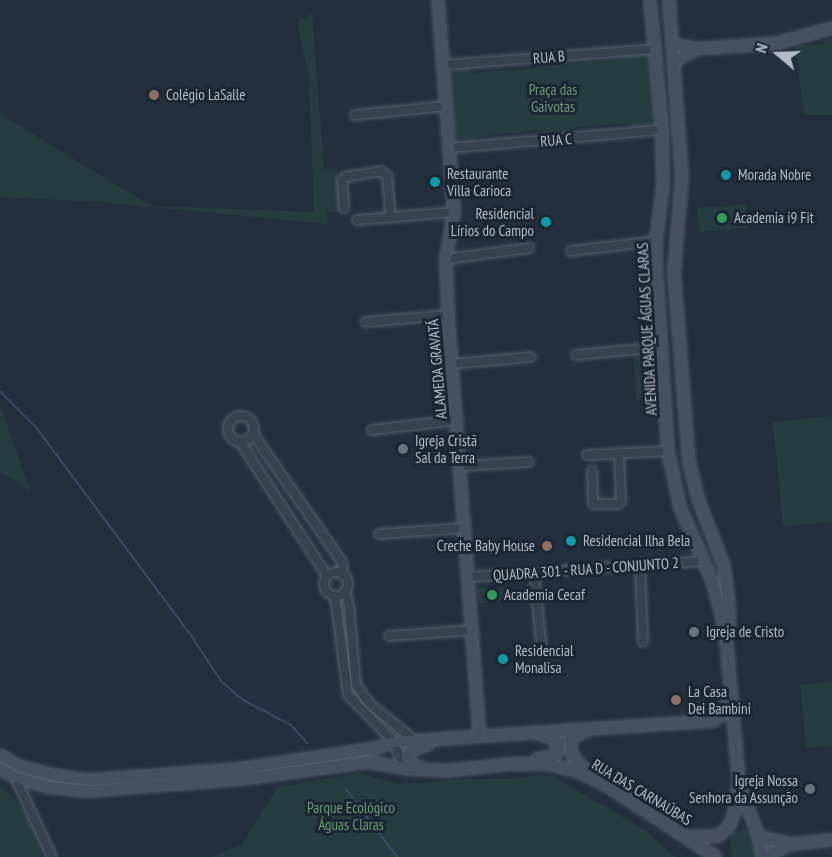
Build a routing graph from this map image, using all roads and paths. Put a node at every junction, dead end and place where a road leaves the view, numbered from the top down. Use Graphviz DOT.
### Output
graph roads {
  1 [pos="438,0"];
  2 [pos="650,0"];
  3 [pos="669,0"];
  4 [pos="832,28"];
  5 [pos="672,44"];
  6 [pos="655,49"];
  7 [pos="696,49"];
  8 [pos="674,62"];
  9 [pos="444,65"];
  10 [pos="447,106"];
  11 [pos="355,115"];
  12 [pos="662,130"];
  13 [pos="450,148"];
  14 [pos="345,208"];
  15 [pos="454,212"];
  16 [pos="391,218"];
  17 [pos="357,220"];
  18 [pos="656,241"];
  19 [pos="529,248"];
  20 [pos="571,250"];
  21 [pos="446,259"];
  22 [pos="448,315"];
  23 [pos="366,322"];
  24 [pos="662,347"];
  25 [pos="576,355"];
  26 [pos="531,357"];
  27 [pos="452,364"];
  28 [pos="684,406"];
  29 [pos="666,408"];
  30 [pos="457,420"];
  31 [pos="372,430"];
  32 [pos="253,434"];
  33 [pos="240,442"];
  34 [pos="668,451"];
  35 [pos="619,454"];
  36 [pos="587,455"];
  37 [pos="530,462"];
  38 [pos="461,466"];
  39 [pos="592,471"];
  40 [pos="465,528"];
  41 [pos="379,534"];
  42 [pos="704,561"];
  43 [pos="640,565"];
  44 [pos="534,573"];
  45 [pos="343,575"];
  46 [pos="327,576"];
  47 [pos="469,577"];
  48 [pos="345,592"];
  49 [pos="335,596"];
  50 [pos="473,630"];
  51 [pos="389,636"];
  52 [pos="643,642"];
  53 [pos="727,648"];
  54 [pos="542,650"];
  55 [pos="731,688"];
  56 [pos="713,721"];
  57 [pos="600,727"];
  58 [pos="528,732"];
  59 [pos="480,736"];
  60 [pos="735,739"];
  61 [pos="444,740"];
  62 [pos="415,741"];
  63 [pos="394,742"];
  64 [pos="1,755"];
  65 [pos="510,764"];
  66 [pos="404,768"];
  67 [pos="0,769"];
  68 [pos="446,771"];
  69 [pos="15,777"];
  70 [pos="739,782"];
  71 [pos="606,785"];
  72 [pos="688,837"];
  73 [pos="759,837"];
  74 [pos="832,840"];
  75 [pos="793,844"];
  76 [pos="52,857"];
  77 [pos="716,857"];
  78 [pos="764,857"];
  1 -- 9 [label="street, ALAMEDA GRAVATÁ"];
  2 -- 6 [label="street, AVENIDA PARQUE ÁGUAS CLARAS"];
  3 -- 5 [label="street, AVENIDA PARQUE ÁGUAS CLARAS"];
  4 -- 7 [label="street"];
  5 -- 7 [label="street"];
  5 -- 8 [label="street, AVENIDA PARQUE ÁGUAS CLARAS"];
  6 -- 9 [label="street, RUA B"];
  6 -- 12 [label="street, AVENIDA PARQUE ÁGUAS CLARAS"];
  7 -- 8 [label="street"];
  8 -- 28 [label="street, AVENIDA PARQUE ÁGUAS CLARAS"];
  9 -- 10 [label="street, ALAMEDA GRAVATÁ"];
  10 -- 11 [label="street"];
  10 -- 13 [label="street, ALAMEDA GRAVATÁ"];
  12 -- 13 [label="street, RUA C"];
  12 -- 18 [label="street, AVENIDA PARQUE ÁGUAS CLARAS"];
  13 -- 15 [label="street, ALAMEDA GRAVATÁ"];
  14 -- 16 [label="street"];
  15 -- 16 [label="street"];
  15 -- 21 [label="street, ALAMEDA GRAVATÁ"];
  16 -- 17 [label="street"];
  18 -- 20 [label="street"];
  18 -- 24 [label="street, AVENIDA PARQUE ÁGUAS CLARAS"];
  19 -- 21 [label="street"];
  21 -- 22 [label="street, ALAMEDA GRAVATÁ"];
  22 -- 23 [label="street"];
  22 -- 27 [label="street, ALAMEDA GRAVATÁ"];
  24 -- 25 [label="street"];
  24 -- 29 [label="street, AVENIDA PARQUE ÁGUAS CLARAS"];
  26 -- 27 [label="street"];
  27 -- 30 [label="street, ALAMEDA GRAVATÁ"];
  28 -- 29 [label="street"];
  28 -- 53 [label="street, AVENIDA PARQUE ÁGUAS CLARAS"];
  29 -- 34 [label="street, AVENIDA PARQUE ÁGUAS CLARAS"];
  30 -- 31 [label="street"];
  30 -- 38 [label="street, ALAMEDA GRAVATÁ"];
  32 -- 33 [label="street"];
  32 -- 33 [label="street"];
  32 -- 45 [label="street"];
  33 -- 46 [label="street"];
  34 -- 35 [label="street"];
  34 -- 42 [label="street, AVENIDA PARQUE ÁGUAS CLARAS"];
  35 -- 36 [label="street"];
  35 -- 39 [label="street"];
  37 -- 38 [label="street"];
  38 -- 40 [label="street, ALAMEDA GRAVATÁ"];
  40 -- 41 [label="street"];
  40 -- 47 [label="street, ALAMEDA GRAVATÁ"];
  42 -- 43 [label="street, QUADRA 301 - RUA D - CONJUNTO 2"];
  42 -- 53 [label="street, AVENIDA PARQUE ÁGUAS CLARAS"];
  43 -- 44 [label="street, QUADRA 301 - RUA D - CONJUNTO 2"];
  43 -- 52 [label="street"];
  44 -- 47 [label="street, QUADRA 301 - RUA D - CONJUNTO 2"];
  44 -- 54 [label="street"];
  45 -- 46 [label="street"];
  45 -- 48 [label="street"];
  46 -- 49 [label="street"];
  47 -- 50 [label="street, ALAMEDA GRAVATÁ"];
  48 -- 49 [label="street"];
  48 -- 62 [label="street"];
  49 -- 63 [label="street"];
  50 -- 51 [label="street"];
  50 -- 59 [label="street, ALAMEDA GRAVATÁ"];
  53 -- 55 [label="street, AVENIDA PARQUE ÁGUAS CLARAS"];
  55 -- 56 [label="street"];
  55 -- 60 [label="street, AVENIDA PARQUE ÁGUAS CLARAS"];
  56 -- 57 [label="street"];
  56 -- 60 [label="street"];
  57 -- 58 [label="street"];
  57 -- 71 [label="street"];
  58 -- 59 [label="street"];
  58 -- 65 [label="street"];
  59 -- 61 [label="street"];
  60 -- 70 [label="street, AVENIDA PARQUE ÁGUAS CLARAS"];
  61 -- 62 [label="street"];
  61 -- 68 [label="street"];
  62 -- 63 [label="street"];
  63 -- 64 [label="street"];
  63 -- 66 [label="street"];
  65 -- 68 [label="street, RUA DAS CARNAÚBAS"];
  65 -- 71 [label="street, RUA DAS CARNAÚBAS"];
  66 -- 68 [label="street, RUA DAS CARNAÚBAS"];
  66 -- 69 [label="street, RUA DAS CARNAÚBAS"];
  67 -- 69 [label="street, RUA DAS CARNAÚBAS"];
  69 -- 76 [label="street"];
  70 -- 72 [label="street, AVENIDA PARQUE ÁGUAS CLARAS"];
  70 -- 73 [label="street, AVENIDA PARQUE ÁGUAS CLARAS"];
  71 -- 72 [label="street, RUA DAS CARNAÚBAS"];
  72 -- 77 [label="street, RUA DAS CARNAÚBAS"];
  73 -- 75 [label="street"];
  73 -- 78 [label="street, AVENIDA PARQUE ÁGUAS CLARAS"];
  74 -- 75 [label="street"];
  75 -- 78 [label="street"];
}
